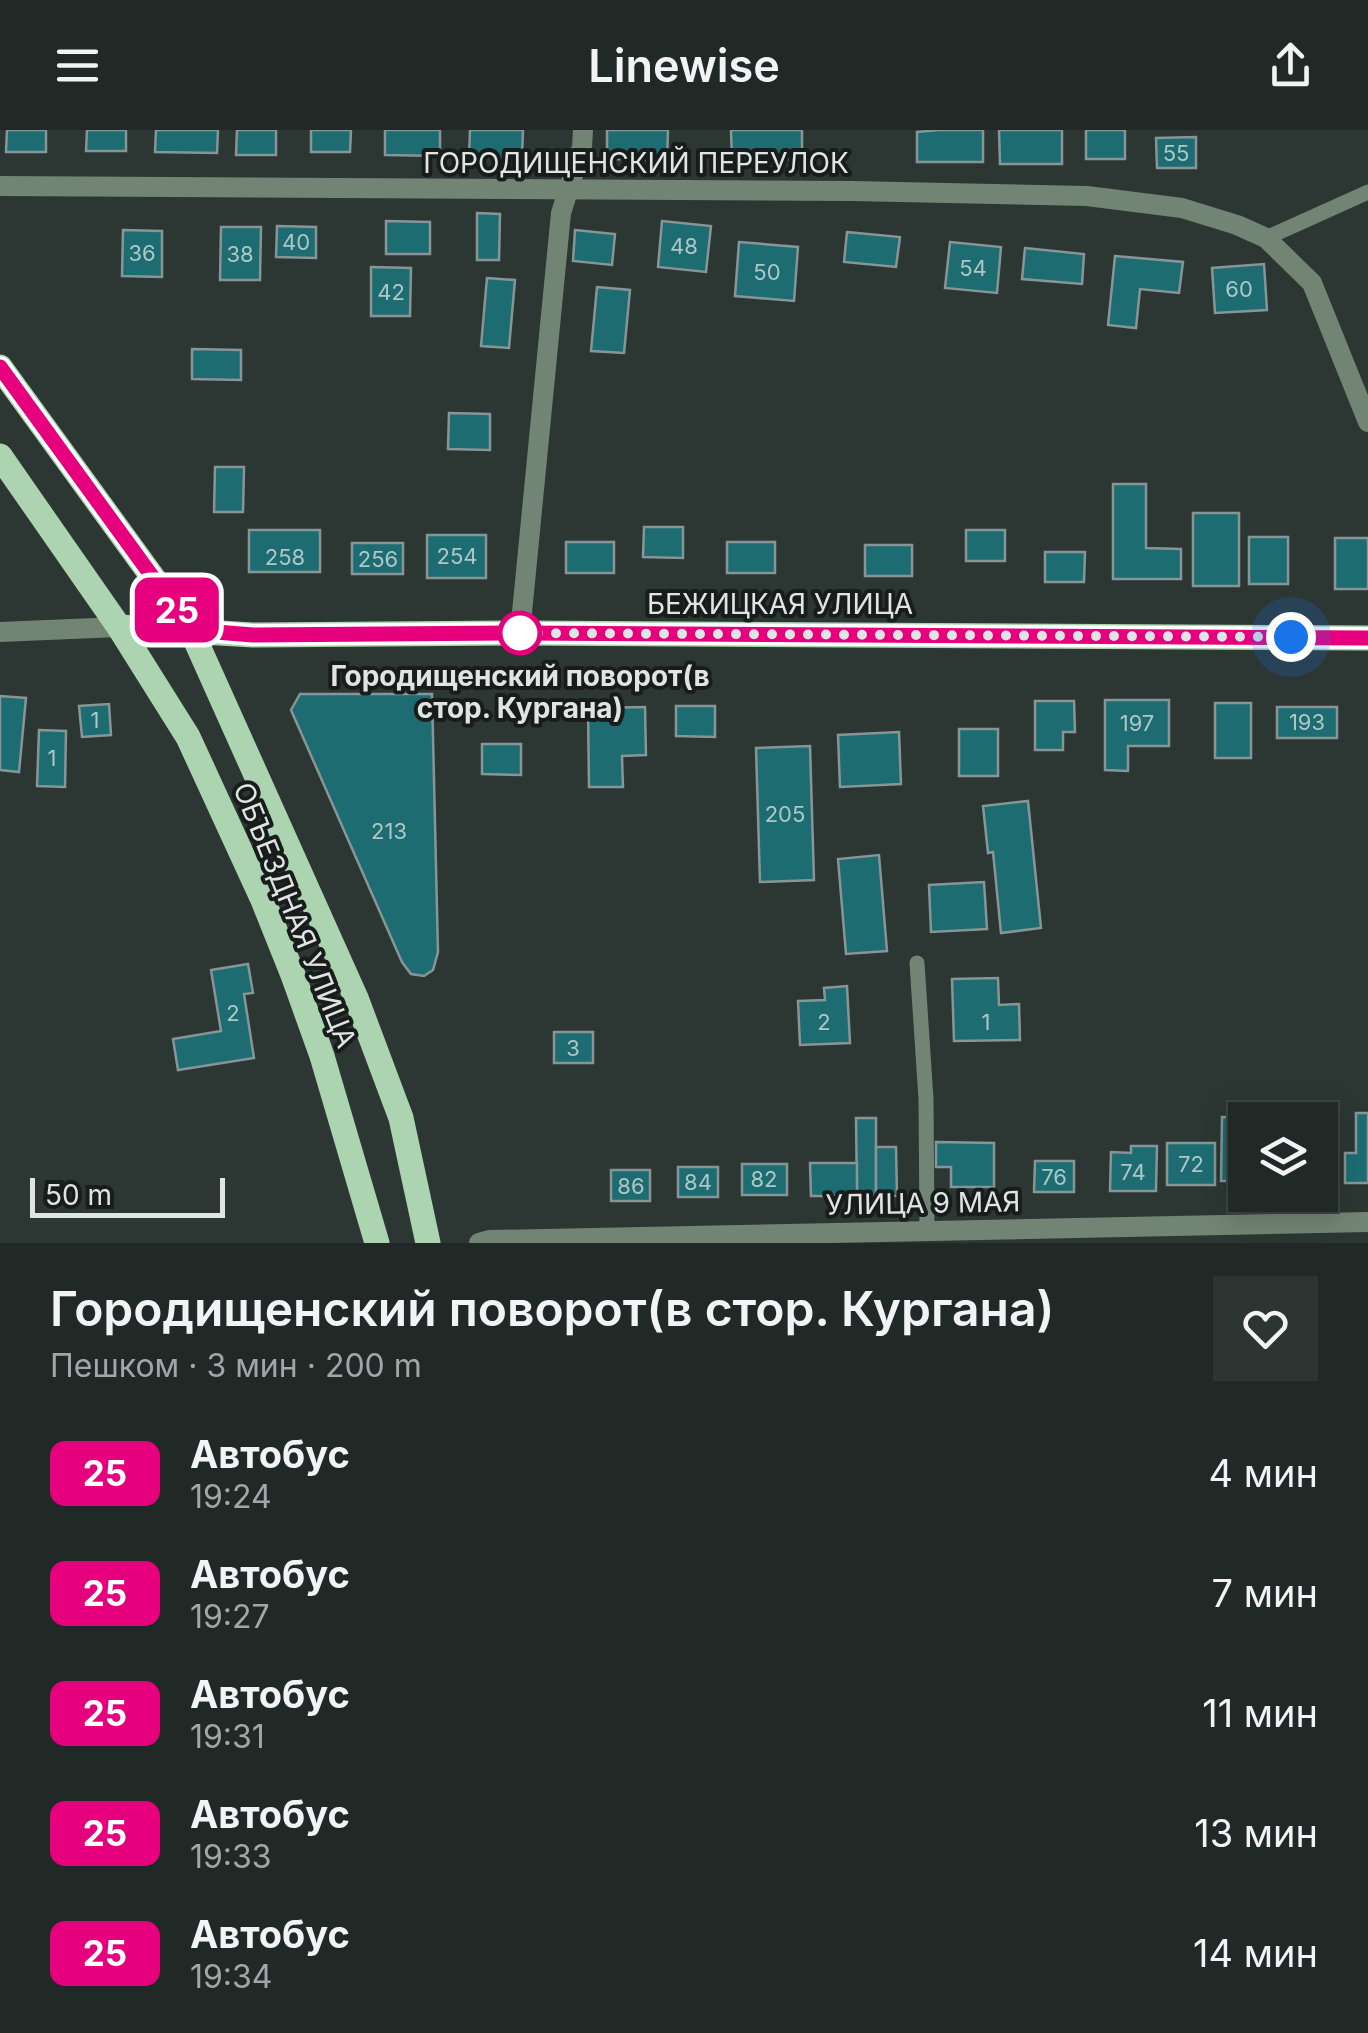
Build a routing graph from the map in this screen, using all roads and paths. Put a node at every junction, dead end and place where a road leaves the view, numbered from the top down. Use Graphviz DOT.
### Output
graph roads {
  1 [pos="583,130"];
  2 [pos="0,186"];
  3 [pos="570,190"];
  4 [pos="1368,192"];
  5 [pos="1266,238"];
  6 [pos="0,367"];
  7 [pos="1368,422"];
  8 [pos="0,456"];
  9 [pos="119,626"];
  10 [pos="191,630"];
  11 [pos="0,632"];
  12 [pos="520,633"];
  13 [pos="1368,638"];
  14 [pos="916,962"];
  15 [pos="1368,1222"];
  16 [pos="927,1231"];
  17 [pos="377,1243"];
  18 [pos="428,1243"];
  19 [pos="479,1243"];
  1 -- 3 [label="street"];
  2 -- 3 [label="street, ГОРОДИЩЕНСКИЙ ПЕРЕУЛОК"];
  3 -- 5 [label="street, ГОРОДИЩЕНСКИЙ ПЕРЕУЛОК"];
  3 -- 12 [label="street"];
  4 -- 5 [label="lane"];
  5 -- 7 [label="street"];
  6 -- 10 [label="main road"];
  8 -- 9 [label="main road"];
  9 -- 10 [label="main road, БЕЖИЦКАЯ УЛИЦА"];
  9 -- 11 [label="street"];
  9 -- 17 [label="main road, ОБЪЕЗДНАЯ УЛИЦА"];
  10 -- 12 [label="main road, БЕЖИЦКАЯ УЛИЦА"];
  10 -- 18 [label="main road, ОБЪЕЗДНАЯ УЛИЦА"];
  12 -- 13 [label="main road, БЕЖИЦКАЯ УЛИЦА"];
  14 -- 16 [label="lane"];
  15 -- 16 [label="street, УЛИЦА 9 МАЯ"];
  16 -- 19 [label="street, УЛИЦА 9 МАЯ"];
}
